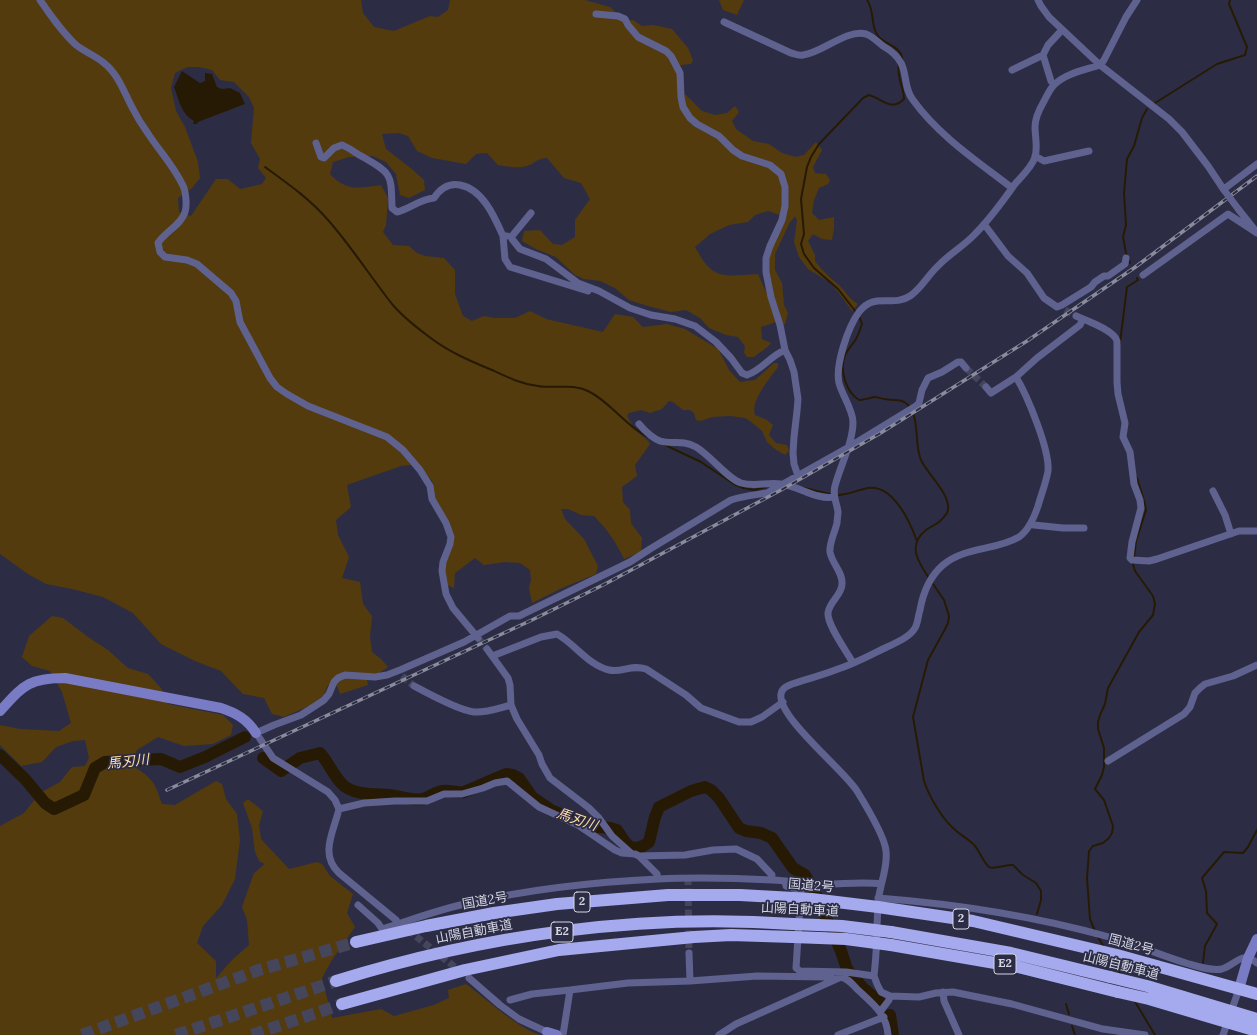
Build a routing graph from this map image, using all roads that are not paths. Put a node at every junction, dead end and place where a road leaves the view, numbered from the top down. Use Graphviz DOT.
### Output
graph roads {
  1 [pos="40,0"];
  2 [pos="1038,0"];
  3 [pos="1137,0"];
  4 [pos="596,14"];
  5 [pos="724,22"];
  6 [pos="1062,30"];
  7 [pos="1043,55"];
  8 [pos="1100,64"];
  9 [pos="1012,70"];
  10 [pos="1054,85"];
  11 [pos="316,143"];
  12 [pos="1090,151"];
  13 [pos="1036,156"];
  14 [pos="1257,164"];
  15 [pos="1012,188"];
  16 [pos="1224,190"];
  17 [pos="531,213"];
  18 [pos="984,224"];
  19 [pos="1257,233"];
  20 [pos="504,236"];
  21 [pos="512,236"];
  22 [pos="1126,258"];
  23 [pos="1143,275"];
  24 [pos="609,297"];
  25 [pos="785,350"];
  26 [pos="966,368"];
  27 [pos="1016,377"];
  28 [pos="986,387"];
  29 [pos="639,424"];
  30 [pos="849,447"];
  31 [pos="798,476"];
  32 [pos="783,484"];
  33 [pos="1213,491"];
  34 [pos="834,497"];
  35 [pos="1031,523"];
  36 [pos="1084,528"];
  37 [pos="1257,531"];
  38 [pos="1231,534"];
  39 [pos="476,637"];
  40 [pos="487,650"];
  41 [pos="493,657"];
  42 [pos="853,664"];
  43 [pos="1257,665"];
  44 [pos="414,686"];
  45 [pos="783,702"];
  46 [pos="510,705"];
  47 [pos="0,711"];
  48 [pos="256,732"];
  49 [pos="1108,761"];
  50 [pos="339,809"];
  51 [pos="631,853"];
  52 [pos="638,856"];
  53 [pos="658,879"];
  54 [pos="771,880"];
  55 [pos="785,881"];
  56 [pos="881,884"];
  57 [pos="812,899"];
  58 [pos="878,903"];
  59 [pos="358,905"];
  60 [pos="396,920"];
  61 [pos="1257,939"];
  62 [pos="356,942"];
  63 [pos="689,953"];
  64 [pos="1252,961"];
  65 [pos="809,974"];
  66 [pos="874,976"];
  67 [pos="469,978"];
  68 [pos="834,979"];
  69 [pos="336,981"];
  70 [pos="690,981"];
  71 [pos="1239,989"];
  72 [pos="570,990"];
  73 [pos="814,990"];
  74 [pos="942,992"];
  75 [pos="1257,994"];
  76 [pos="890,996"];
  77 [pos="510,1000"];
  78 [pos="342,1004"];
  79 [pos="882,1015"];
  80 [pos="1257,1019"];
  81 [pos="1257,1031"];
  82 [pos="552,1034"];
  83 [pos="563,1035"];
  84 [pos="720,1035"];
  85 [pos="838,1035"];
  86 [pos="888,1035"];
  87 [pos="959,1035"];
  88 [pos="1146,1035"];
  89 [pos="1223,1035"];
  1 -- 39 [label="street"];
  2 -- 6 [label="street"];
  3 -- 8 [label="street"];
  4 -- 25 [label="street"];
  5 -- 15 [label="street"];
  6 -- 7 [label="street"];
  6 -- 8 [label="street"];
  7 -- 9 [label="street"];
  7 -- 10 [label="street"];
  8 -- 10 [label="street"];
  8 -- 16 [label="street"];
  10 -- 13 [label="street"];
  11 -- 20 [label="street"];
  12 -- 13 [label="street"];
  13 -- 15 [label="street"];
  14 -- 16 [label="street"];
  15 -- 18 [label="street"];
  16 -- 19 [label="street, bridge"];
  17 -- 21 [label="street"];
  18 -- 22 [label="street"];
  18 -- 30 [label="street"];
  19 -- 23 [label="street"];
  20 -- 21 [label="street"];
  20 -- 24 [label="street"];
  21 -- 24 [label="street"];
  24 -- 25 [label="street"];
  25 -- 31 [label="street"];
  26 -- 30 [label="street"];
  27 -- 28 [label="street"];
  27 -- 35 [label="street"];
  27 -- 38 [label="street"];
  29 -- 32 [label="street"];
  30 -- 31 [label="street"];
  30 -- 34 [label="street"];
  31 -- 32 [label="street"];
  32 -- 34 [label="street"];
  32 -- 39 [label="street"];
  33 -- 38 [label="street"];
  34 -- 42 [label="street"];
  35 -- 36 [label="street"];
  35 -- 42 [label="street"];
  37 -- 38 [label="street"];
  39 -- 48 [label="street"];
  40 -- 41 [label="street"];
  41 -- 45 [label="street"];
  41 -- 46 [label="street"];
  42 -- 45 [label="street"];
  43 -- 49 [label="street"];
  44 -- 46 [label="street"];
  45 -- 56 [label="street"];
  46 -- 51 [label="street"];
  47 -- 48 [label="street"];
  48 -- 50 [label="street"];
  50 -- 51 [label="street"];
  50 -- 60 [label="street"];
  51 -- 52 [label="street"];
  52 -- 53 [label="street"];
  52 -- 54 [label="street"];
  53 -- 54 [label="street"];
  53 -- 59 [label="street"];
  54 -- 55 [label="street"];
  55 -- 56 [label="street"];
  55 -- 57 [label="street"];
  56 -- 58 [label="street"];
  57 -- 58 [label="highway, 国道2号 / 2"];
  57 -- 62 [label="highway, 国道2号 / 2"];
  57 -- 65 [label="street"];
  58 -- 64 [label="street"];
  58 -- 66 [label="street"];
  58 -- 71 [label="highway, 国道2号 / 2"];
  61 -- 64 [label="street"];
  63 -- 70 [label="street"];
  64 -- 71 [label="street"];
  65 -- 66 [label="street"];
  65 -- 68 [label="street"];
  65 -- 70 [label="street"];
  65 -- 73 [label="street"];
  66 -- 76 [label="street"];
  67 -- 82 [label="street"];
  68 -- 73 [label="street"];
  68 -- 79 [label="street"];
  69 -- 80 [label="highway, 山陽自動車道 / E2, bridge"];
  70 -- 72 [label="street"];
  71 -- 75 [label="highway, 国道2号 / 2"];
  71 -- 89 [label="street"];
  72 -- 77 [label="street"];
  72 -- 83 [label="street"];
  73 -- 84 [label="street"];
  74 -- 76 [label="street"];
  74 -- 87 [label="street"];
  74 -- 88 [label="street"];
  76 -- 79 [label="street"];
  78 -- 81 [label="highway, 山陽自動車道 / E2, bridge"];
  79 -- 85 [label="street"];
  79 -- 86 [label="street"];
}
